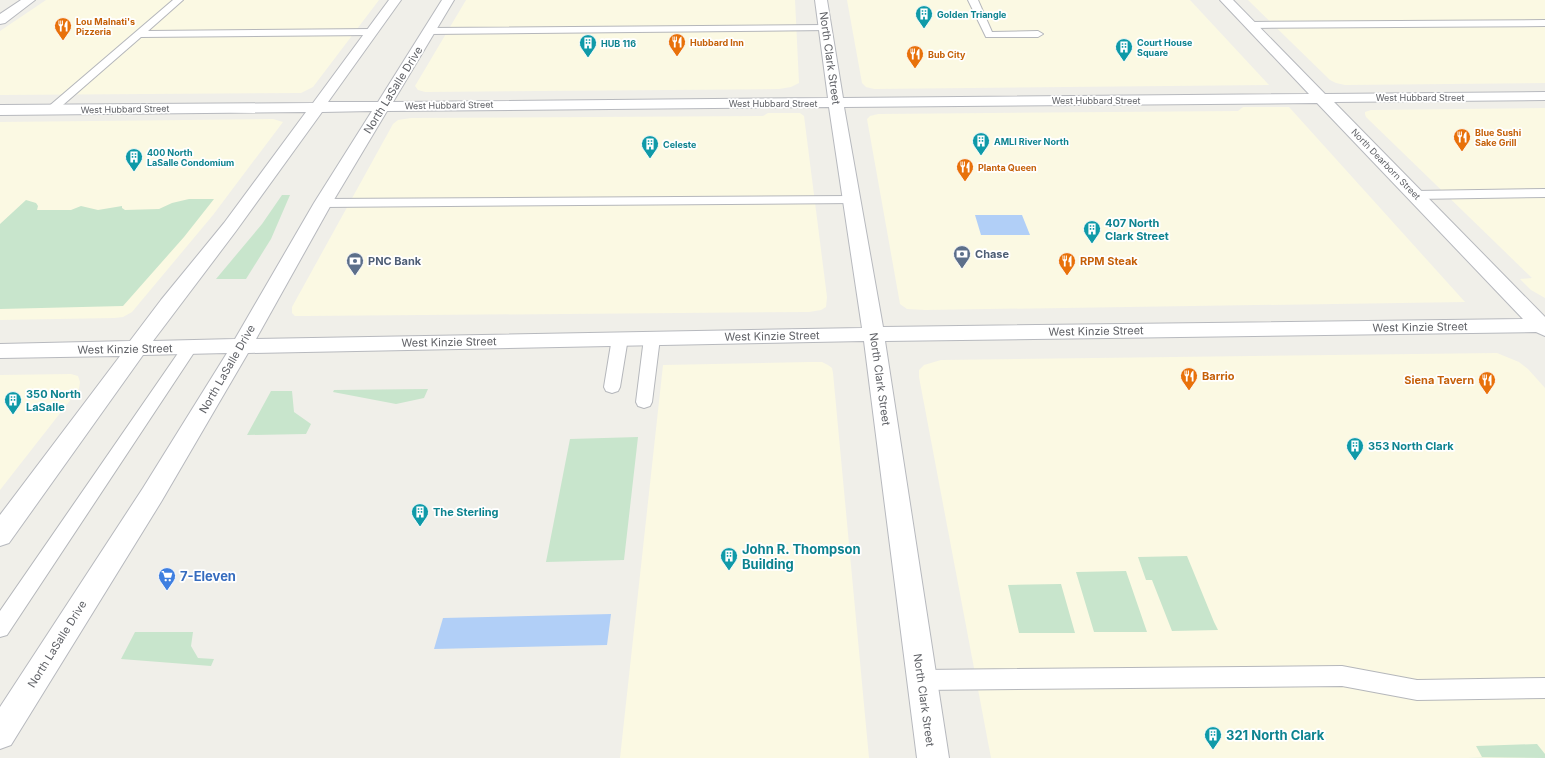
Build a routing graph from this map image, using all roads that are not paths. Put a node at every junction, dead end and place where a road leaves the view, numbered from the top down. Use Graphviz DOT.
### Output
graph roads {
  1 [pos="29,0"];
  2 [pos="178,0"];
  3 [pos="394,0"];
  4 [pos="448,0"];
  5 [pos="821,0"];
  6 [pos="973,0"];
  7 [pos="1226,0"];
  8 [pos="0,20"];
  9 [pos="1545,23"];
  10 [pos="1251,26"];
  11 [pos="826,28"];
  12 [pos="429,31"];
  13 [pos="372,32"];
  14 [pos="139,34"];
  15 [pos="1038,34"];
  16 [pos="1545,96"];
  17 [pos="1322,98"];
  18 [pos="836,102"];
  19 [pos="383,106"];
  20 [pos="318,107"];
  21 [pos="52,109"];
  22 [pos="0,110"];
  23 [pos="1545,193"];
  24 [pos="1415,195"];
  25 [pos="852,200"];
  26 [pos="323,203"];
  27 [pos="1544,326"];
  28 [pos="874,335"];
  29 [pos="620,338"];
  30 [pos="652,338"];
  31 [pos="240,346"];
  32 [pos="190,347"];
  33 [pos="136,348"];
  34 [pos="0,351"];
  35 [pos="612,387"];
  36 [pos="644,402"];
  37 [pos="0,535"];
  38 [pos="0,628"];
  39 [pos="922,680"];
  40 [pos="1545,688"];
  41 [pos="0,734"];
  42 [pos="933,758"];
  1 -- 8 [label="main road"];
  2 -- 14 [label="lane"];
  3 -- 13 [label="main road"];
  4 -- 12 [label="main road, North LaSalle Drive"];
  5 -- 11 [label="main road, North Clark Street"];
  6 -- 15 [label="lane"];
  7 -- 10 [label="main road, North Dearborn Street"];
  9 -- 10 [label="lane"];
  10 -- 17 [label="main road, North Dearborn Street"];
  11 -- 12 [label="lane"];
  11 -- 18 [label="main road, North Clark Street"];
  12 -- 19 [label="main road, North LaSalle Drive"];
  13 -- 14 [label="lane"];
  13 -- 20 [label="main road"];
  14 -- 21 [label="lane"];
  16 -- 17 [label="main road, West Hubbard Street"];
  17 -- 18 [label="main road, West Hubbard Street"];
  17 -- 24 [label="main road, North Dearborn Street"];
  18 -- 19 [label="main road, West Hubbard Street"];
  18 -- 25 [label="main road, North Clark Street"];
  19 -- 20 [label="main road, West Hubbard Street"];
  19 -- 26 [label="main road, North LaSalle Drive"];
  20 -- 21 [label="main road, West Hubbard Street"];
  20 -- 33 [label="main road"];
  21 -- 22 [label="main road, West Hubbard Street"];
  23 -- 24 [label="lane"];
  24 -- 27 [label="main road, North Dearborn Street"];
  25 -- 26 [label="lane"];
  25 -- 28 [label="main road, North Clark Street"];
  26 -- 31 [label="main road, North LaSalle Drive"];
  27 -- 28 [label="main road, West Kinzie Street"];
  28 -- 30 [label="main road, West Kinzie Street"];
  28 -- 39 [label="main road, North Clark Street"];
  29 -- 30 [label="main road, West Kinzie Street"];
  29 -- 31 [label="main road, West Kinzie Street"];
  29 -- 35 [label="lane"];
  30 -- 36 [label="lane"];
  31 -- 32 [label="main road, West Kinzie Street"];
  31 -- 41 [label="main road, North LaSalle Drive"];
  32 -- 33 [label="main road, West Kinzie Street"];
  32 -- 38 [label="lane"];
  33 -- 34 [label="main road, West Kinzie Street"];
  33 -- 37 [label="main road"];
  39 -- 40 [label="lane"];
  39 -- 42 [label="main road, North Clark Street"];
}
